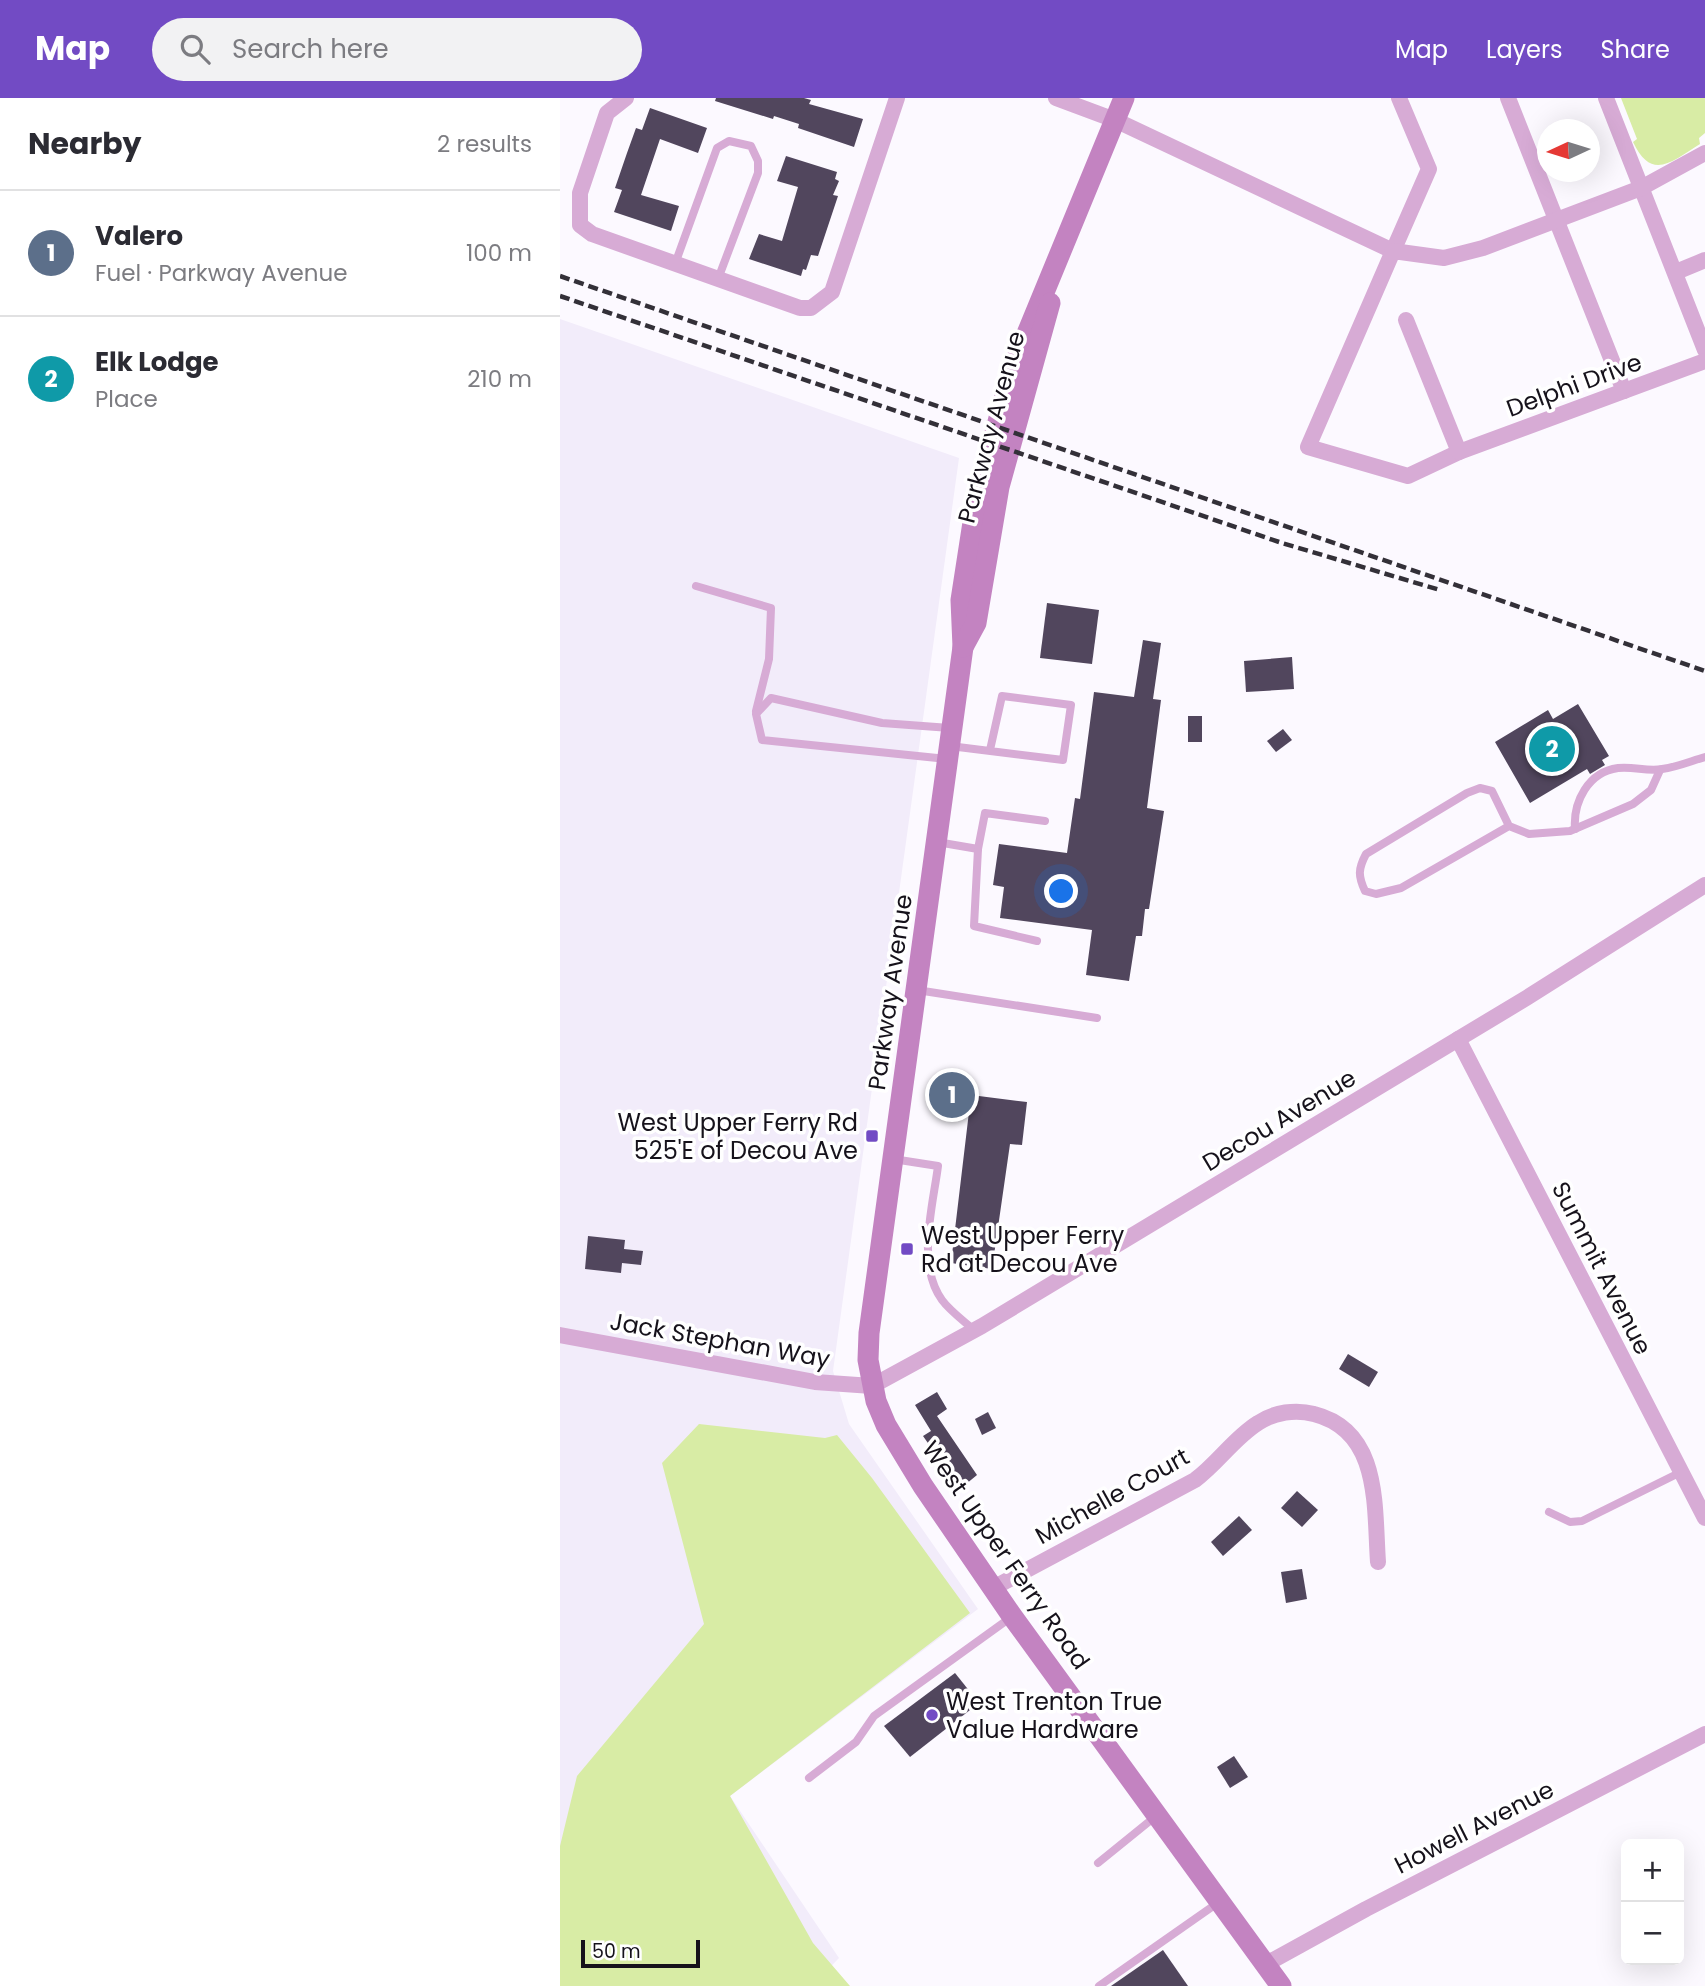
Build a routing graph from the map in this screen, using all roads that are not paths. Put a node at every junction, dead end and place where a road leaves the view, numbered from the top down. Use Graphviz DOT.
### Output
graph roads {
  1 [pos="626,98"];
  2 [pos="897,98"];
  3 [pos="1056,98"];
  4 [pos="1124,98"];
  5 [pos="1399,98"];
  6 [pos="1508,98"];
  7 [pos="1606,98"];
  8 [pos="1115,120"];
  9 [pos="1705,153"];
  10 [pos="1641,188"];
  11 [pos="1557,220"];
  12 [pos="1393,251"];
  13 [pos="1705,260"];
  14 [pos="675,264"];
  15 [pos="1676,272"];
  16 [pos="718,279"];
  17 [pos="1406,320"];
  18 [pos="1705,350"];
  19 [pos="1705,361"];
  20 [pos="1624,391"];
  21 [pos="1459,452"];
  22 [pos="696,586"];
  23 [pos="756,714"];
  24 [pos="951,745"];
  25 [pos="990,750"];
  26 [pos="1705,757"];
  27 [pos="1660,770"];
  28 [pos="1045,821"];
  29 [pos="1509,826"];
  30 [pos="1575,829"];
  31 [pos="937,842"];
  32 [pos="978,849"];
  33 [pos="1705,885"];
  34 [pos="1037,941"];
  35 [pos="917,990"];
  36 [pos="1097,1018"];
  37 [pos="1458,1039"];
  38 [pos="893,1158"];
  39 [pos="974,1331"];
  40 [pos="560,1335"];
  41 [pos="872,1386"];
  42 [pos="1681,1472"];
  43 [pos="1549,1512"];
  44 [pos="1705,1518"];
  45 [pos="1378,1562"];
  46 [pos="993,1588"];
  47 [pos="1012,1616"];
  48 [pos="1705,1734"];
  49 [pos="809,1778"];
  50 [pos="1158,1814"];
  51 [pos="1098,1863"];
  52 [pos="1219,1902"];
  53 [pos="1266,1964"];
  54 [pos="1099,1986"];
  55 [pos="1281,1986"];
  1 -- 14 [label="street"];
  2 -- 16 [label="street"];
  3 -- 8 [label="street"];
  4 -- 8 [label="main road, Parkway Avenue"];
  5 -- 12 [label="street"];
  6 -- 11 [label="street"];
  7 -- 10 [label="street"];
  8 -- 12 [label="street"];
  8 -- 24 [label="main road, Parkway Avenue"];
  9 -- 10 [label="street"];
  10 -- 11 [label="street"];
  10 -- 15 [label="street"];
  11 -- 12 [label="street"];
  11 -- 20 [label="street"];
  12 -- 21 [label="street, Delphi Drive"];
  13 -- 15 [label="street"];
  14 -- 16 [label="street"];
  14 -- 16 [label="lane"];
  15 -- 18 [label="street"];
  17 -- 21 [label="street"];
  19 -- 20 [label="street, Delphi Drive"];
  20 -- 21 [label="street, Delphi Drive"];
  22 -- 23 [label="lane"];
  23 -- 24 [label="lane"];
  23 -- 24 [label="lane"];
  24 -- 25 [label="lane"];
  24 -- 31 [label="main road, Parkway Avenue"];
  25 -- 25 [label="lane"];
  26 -- 27 [label="lane"];
  27 -- 30 [label="lane"];
  27 -- 30 [label="lane"];
  28 -- 32 [label="lane"];
  29 -- 29 [label="lane"];
  29 -- 30 [label="lane"];
  31 -- 32 [label="lane"];
  31 -- 35 [label="main road, Parkway Avenue"];
  32 -- 34 [label="lane"];
  33 -- 37 [label="street, Decou Avenue"];
  35 -- 36 [label="lane"];
  35 -- 38 [label="main road, Parkway Avenue"];
  37 -- 39 [label="street, Decou Avenue"];
  37 -- 42 [label="street, Summit Avenue"];
  38 -- 39 [label="lane"];
  38 -- 41 [label="main road, Parkway Avenue"];
  39 -- 41 [label="street, Decou Avenue"];
  40 -- 41 [label="street, Jack Stephan Way"];
  41 -- 46 [label="main road, West Upper Ferry Road"];
  42 -- 43 [label="lane"];
  42 -- 44 [label="street, Summit Avenue"];
  45 -- 46 [label="street, Michelle Court"];
  46 -- 47 [label="main road, West Upper Ferry Road"];
  47 -- 49 [label="lane"];
  47 -- 50 [label="main road, West Upper Ferry Road"];
  48 -- 53 [label="street, Howell Avenue"];
  50 -- 51 [label="lane"];
  50 -- 52 [label="main road, West Upper Ferry Road"];
  52 -- 53 [label="main road, West Upper Ferry Road"];
  52 -- 54 [label="lane"];
  53 -- 55 [label="main road, West Upper Ferry Road"];
}
